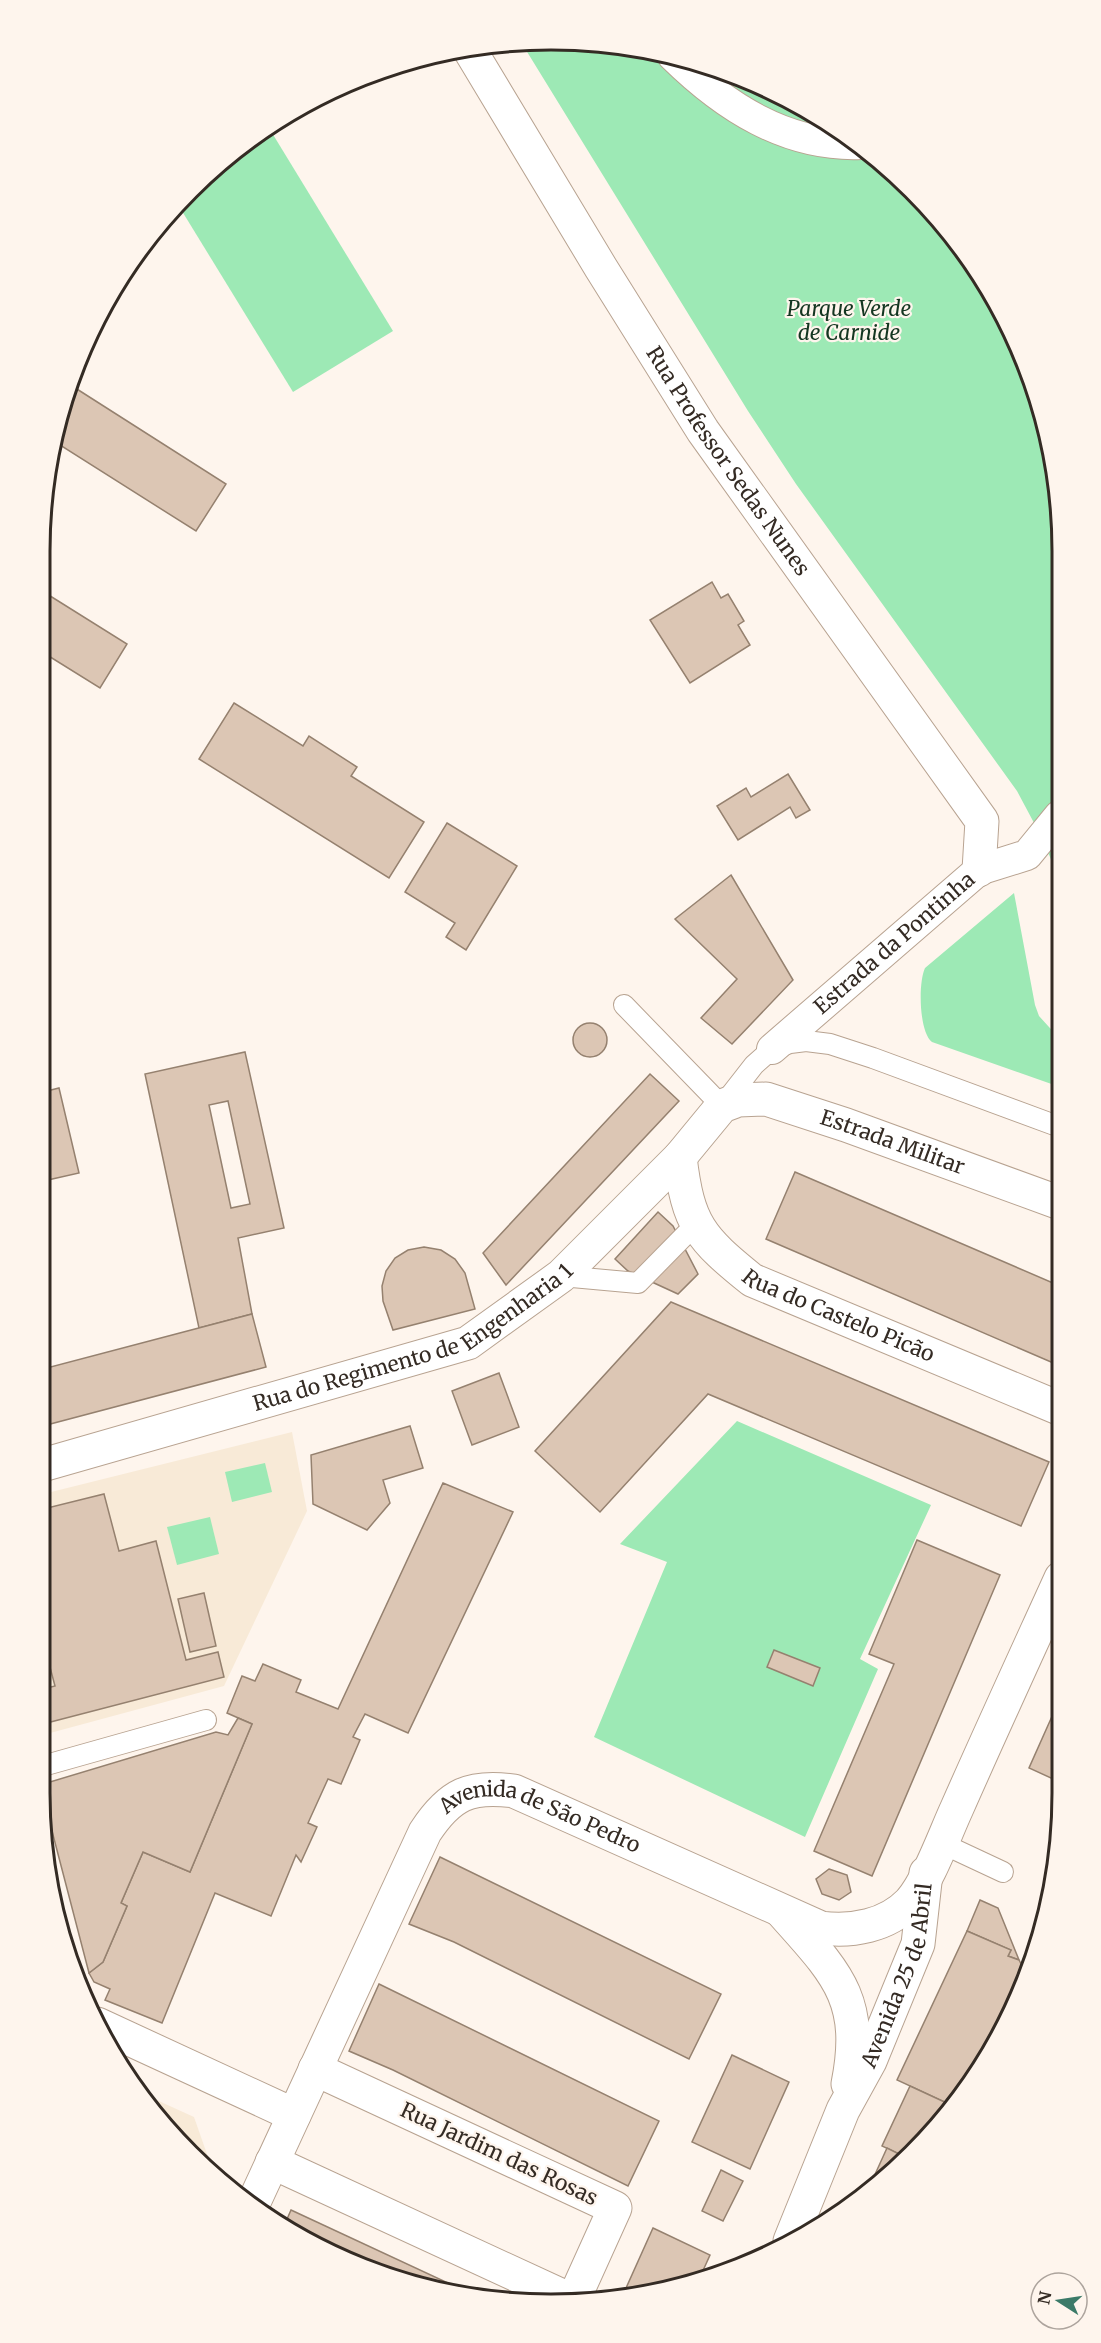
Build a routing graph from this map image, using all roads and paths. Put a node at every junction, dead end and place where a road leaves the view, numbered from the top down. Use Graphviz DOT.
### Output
graph roads {
  1 [pos="473,56"];
  2 [pos="688,69"];
  3 [pos="840,142"];
  4 [pos="1052,825"];
  5 [pos="979,870"];
  6 [pos="624,1005"];
  7 [pos="772,1049"];
  8 [pos="722,1106"];
  9 [pos="1052,1124"];
  10 [pos="680,1157"];
  11 [pos="1052,1200"];
  12 [pos="696,1224"];
  13 [pos="561,1276"];
  14 [pos="1052,1404"];
  15 [pos="50,1463"];
  16 [pos="1052,1598"];
  17 [pos="206,1720"];
  18 [pos="50,1764"];
  19 [pos="941,1843"];
  20 [pos="1003,1872"];
  21 [pos="926,1873"];
  22 [pos="782,1912"];
  23 [pos="110,2030"];
  24 [pos="315,2069"];
  25 [pos="843,2110"];
  26 [pos="294,2115"];
  27 [pos="272,2162"];
  28 [pos="256,2197"];
  29 [pos="801,2226"];
  30 [pos="577,2292"];
  31 [pos="557,2294"];
  1 -- 5 [label="street, Rua Professor Sedas Nunes"];
  2 -- 3 [label="street"];
  4 -- 5 [label="street, Estrada da Pontinha"];
  5 -- 7 [label="street, Estrada da Pontinha"];
  6 -- 8 [label="lane"];
  7 -- 8 [label="lane"];
  7 -- 9 [label="lane"];
  8 -- 10 [label="street, Rua do Regimento de Engenharia 1"];
  8 -- 11 [label="street, Estrada Militar"];
  10 -- 12 [label="street, Rua do Castelo Picão"];
  10 -- 13 [label="street, Rua do Regimento de Engenharia 1"];
  12 -- 13 [label="lane"];
  12 -- 14 [label="street, Rua do Castelo Picão"];
  13 -- 15 [label="street, Rua do Regimento de Engenharia 1"];
  16 -- 19 [label="street, Avenida 25 de Abril"];
  17 -- 18 [label="lane"];
  19 -- 20 [label="lane"];
  19 -- 21 [label="street, Avenida 25 de Abril"];
  21 -- 22 [label="street, Avenida de São Pedro"];
  21 -- 25 [label="street, Avenida 25 de Abril"];
  22 -- 24 [label="street, Avenida de São Pedro"];
  22 -- 25 [label="street"];
  23 -- 26 [label="street"];
  24 -- 26 [label="street, Avenida de São Pedro"];
  24 -- 30 [label="street, Rua Jardim das Rosas"];
  25 -- 29 [label="street, Avenida 25 de Abril"];
  26 -- 27 [label="street, Avenida de São Pedro"];
  27 -- 28 [label="street, Avenida de São Pedro"];
  27 -- 31 [label="street, Rua Jardim das Rosas"];
}
